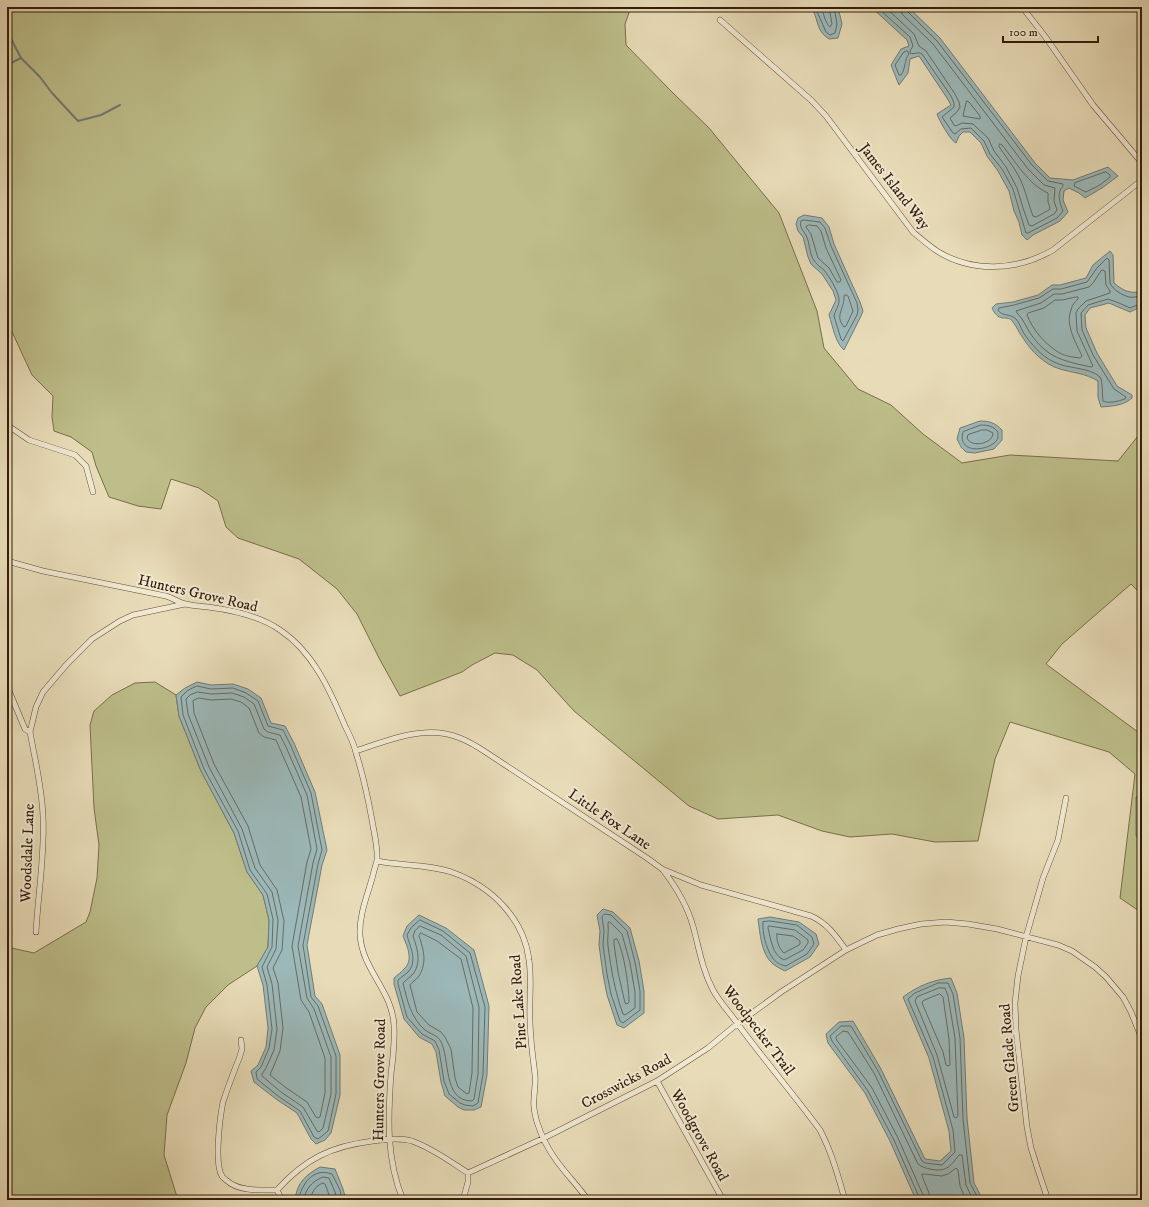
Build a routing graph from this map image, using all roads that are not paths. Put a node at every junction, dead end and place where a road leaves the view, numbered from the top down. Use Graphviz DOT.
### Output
graph roads {
  1 [pos="1022,7"];
  2 [pos="720,20"];
  3 [pos="1142,163"];
  4 [pos="1142,180"];
  5 [pos="7,425"];
  6 [pos="93,492"];
  7 [pos="7,561"];
  8 [pos="185,604"];
  9 [pos="7,686"];
  10 [pos="30,732"];
  11 [pos="356,751"];
  12 [pos="1066,798"];
  13 [pos="377,861"];
  14 [pos="662,869"];
  15 [pos="36,932"];
  16 [pos="1026,937"];
  17 [pos="846,950"];
  18 [pos="737,1024"];
  19 [pos="241,1040"];
  20 [pos="1142,1045"];
  21 [pos="657,1082"];
  22 [pos="544,1138"];
  23 [pos="389,1139"];
  24 [pos="468,1173"];
  25 [pos="277,1190"];
  26 [pos="282,1200"];
  27 [pos="403,1200"];
  28 [pos="463,1200"];
  29 [pos="588,1200"];
  30 [pos="723,1200"];
  31 [pos="845,1200"];
  32 [pos="1048,1200"];
  1 -- 3 [label="street"];
  2 -- 4 [label="street, James Island Way"];
  5 -- 6 [label="street"];
  7 -- 8 [label="street, Hunters Grove Road"];
  8 -- 10 [label="street"];
  8 -- 11 [label="street, Hunters Grove Road"];
  9 -- 10 [label="street, Woodsdale Lane"];
  10 -- 15 [label="street, Woodsdale Lane"];
  11 -- 13 [label="street, Hunters Grove Road"];
  11 -- 14 [label="street, Little Fox Lane"];
  12 -- 16 [label="street, Green Glade Road"];
  13 -- 22 [label="street, Pine Lake Road"];
  13 -- 23 [label="street, Hunters Grove Road"];
  14 -- 17 [label="street, Little Fox Lane"];
  14 -- 18 [label="street, Woodpecker Trail"];
  16 -- 17 [label="street, Crosswicks Road"];
  16 -- 20 [label="street, Crosswicks Road"];
  16 -- 32 [label="street, Green Glade Road"];
  17 -- 18 [label="street, Crosswicks Road"];
  18 -- 21 [label="street, Crosswicks Road"];
  18 -- 31 [label="street, Woodpecker Trail"];
  19 -- 25 [label="street"];
  21 -- 22 [label="street, Crosswicks Road"];
  21 -- 30 [label="street, Woodgrove Road"];
  22 -- 24 [label="street, Crosswicks Road"];
  22 -- 29 [label="street, Pine Lake Road"];
  23 -- 24 [label="street"];
  23 -- 25 [label="street"];
  23 -- 27 [label="street, Hunters Grove Road"];
  24 -- 28 [label="street"];
  25 -- 26 [label="street"];
}
